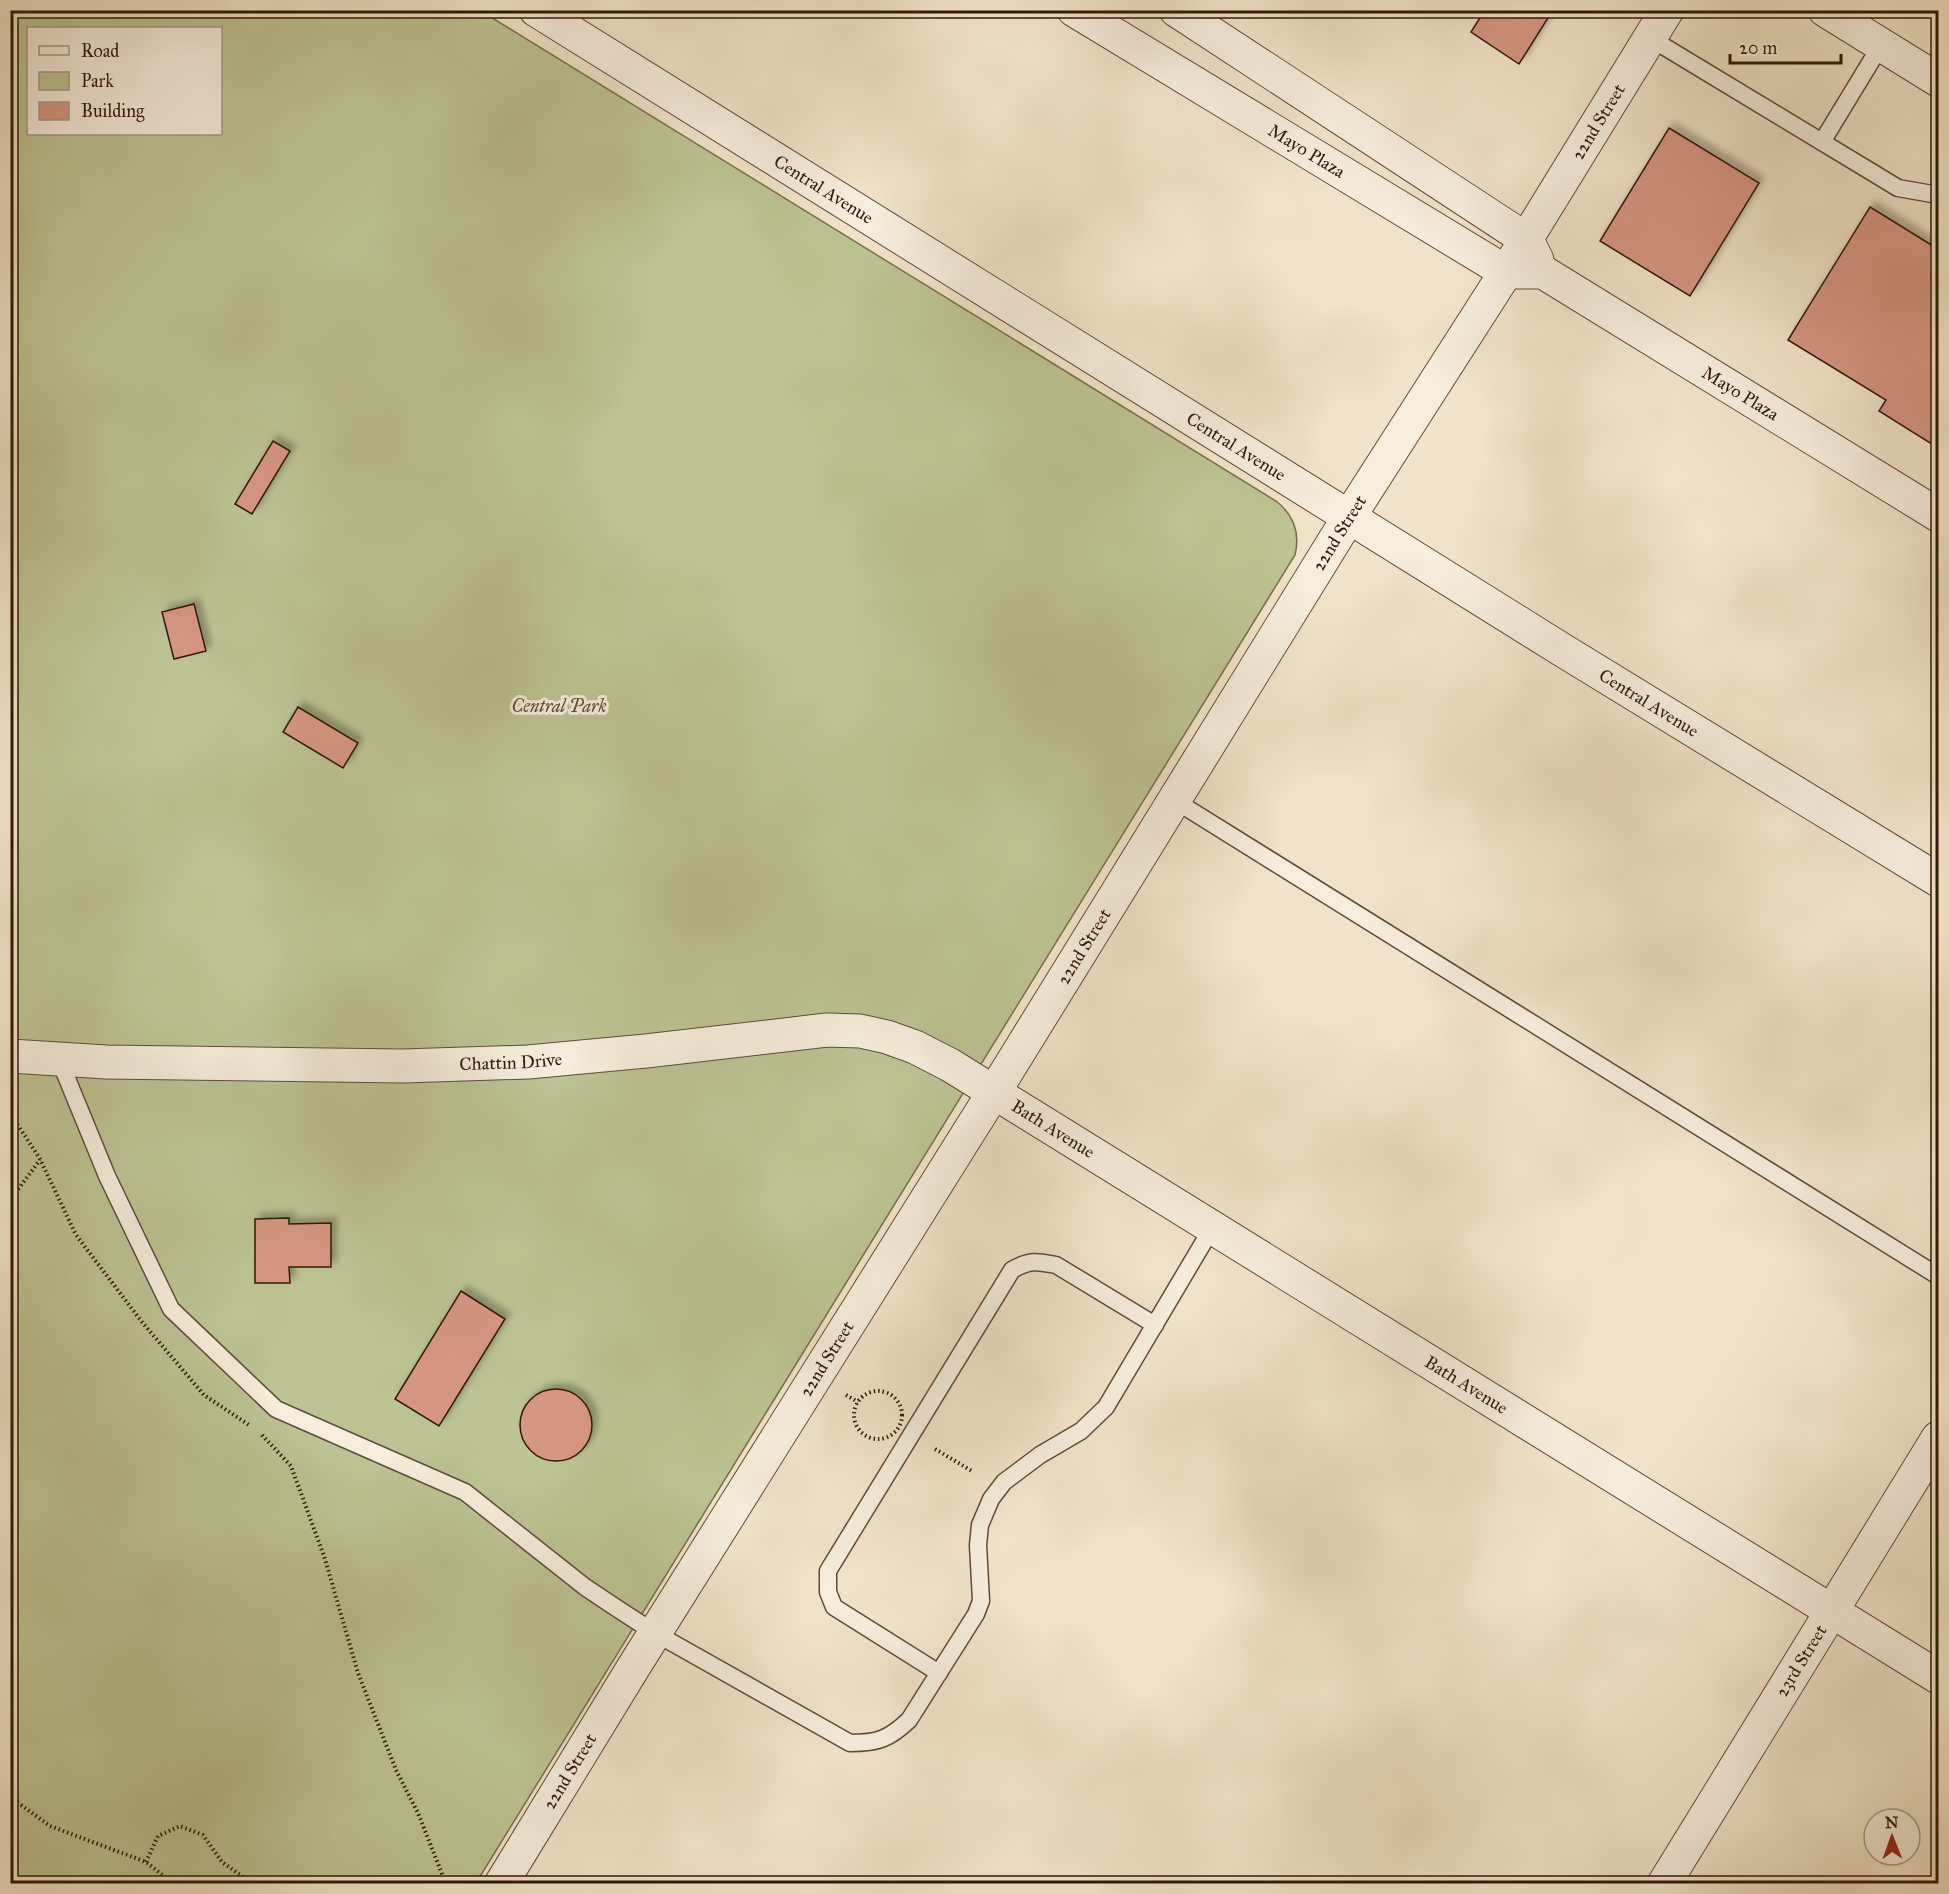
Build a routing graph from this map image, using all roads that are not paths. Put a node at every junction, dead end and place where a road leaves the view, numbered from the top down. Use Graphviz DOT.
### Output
graph roads {
  1 [pos="536,10"];
  2 [pos="1074,10"];
  3 [pos="1176,10"];
  4 [pos="1667,10"];
  5 [pos="1825,10"];
  6 [pos="1650,38"];
  7 [pos="1881,45"];
  8 [pos="1938,80"];
  9 [pos="1822,142"];
  10 [pos="1938,195"];
  11 [pos="1527,240"];
  12 [pos="1506,272"];
  13 [pos="1543,272"];
  14 [pos="1938,515"];
  15 [pos="1349,517"];
  16 [pos="1174,800"];
  17 [pos="1938,880"];
  18 [pos="10,1056"];
  19 [pos="59,1059"];
  20 [pos="994,1093"];
  21 [pos="1212,1228"];
  22 [pos="1938,1276"];
  23 [pos="1155,1325"];
  24 [pos="1938,1438"];
  25 [pos="1832,1611"];
  26 [pos="655,1633"];
  27 [pos="939,1673"];
  28 [pos="1938,1677"];
  29 [pos="501,1884"];
  30 [pos="1664,1884"];
  1 -- 15 [label="street, Central Avenue"];
  2 -- 12 [label="street, Mayo Plaza"];
  3 -- 11 [label="street"];
  4 -- 6 [label="street, 22nd Street"];
  5 -- 7 [label="street"];
  6 -- 9 [label="lane"];
  6 -- 11 [label="street, 22nd Street"];
  7 -- 8 [label="street"];
  7 -- 9 [label="lane"];
  9 -- 10 [label="lane"];
  11 -- 12 [label="street, 22nd Street"];
  11 -- 13 [label="street"];
  12 -- 13 [label="street"];
  12 -- 15 [label="street, 22nd Street"];
  13 -- 14 [label="street, Mayo Plaza"];
  15 -- 16 [label="street, 22nd Street"];
  15 -- 17 [label="street, Central Avenue"];
  16 -- 20 [label="street, 22nd Street"];
  16 -- 22 [label="lane"];
  18 -- 19 [label="street, Chattin Drive"];
  19 -- 20 [label="street, Chattin Drive"];
  19 -- 26 [label="lane"];
  20 -- 21 [label="street, Bath Avenue"];
  20 -- 26 [label="street, 22nd Street"];
  21 -- 23 [label="lane"];
  21 -- 25 [label="street, Bath Avenue"];
  23 -- 27 [label="lane"];
  23 -- 27 [label="lane"];
  24 -- 25 [label="street, 23rd Street"];
  25 -- 28 [label="street, Bath Avenue"];
  25 -- 30 [label="street, 23rd Street"];
  26 -- 27 [label="lane"];
  26 -- 29 [label="street, 22nd Street"];
}
